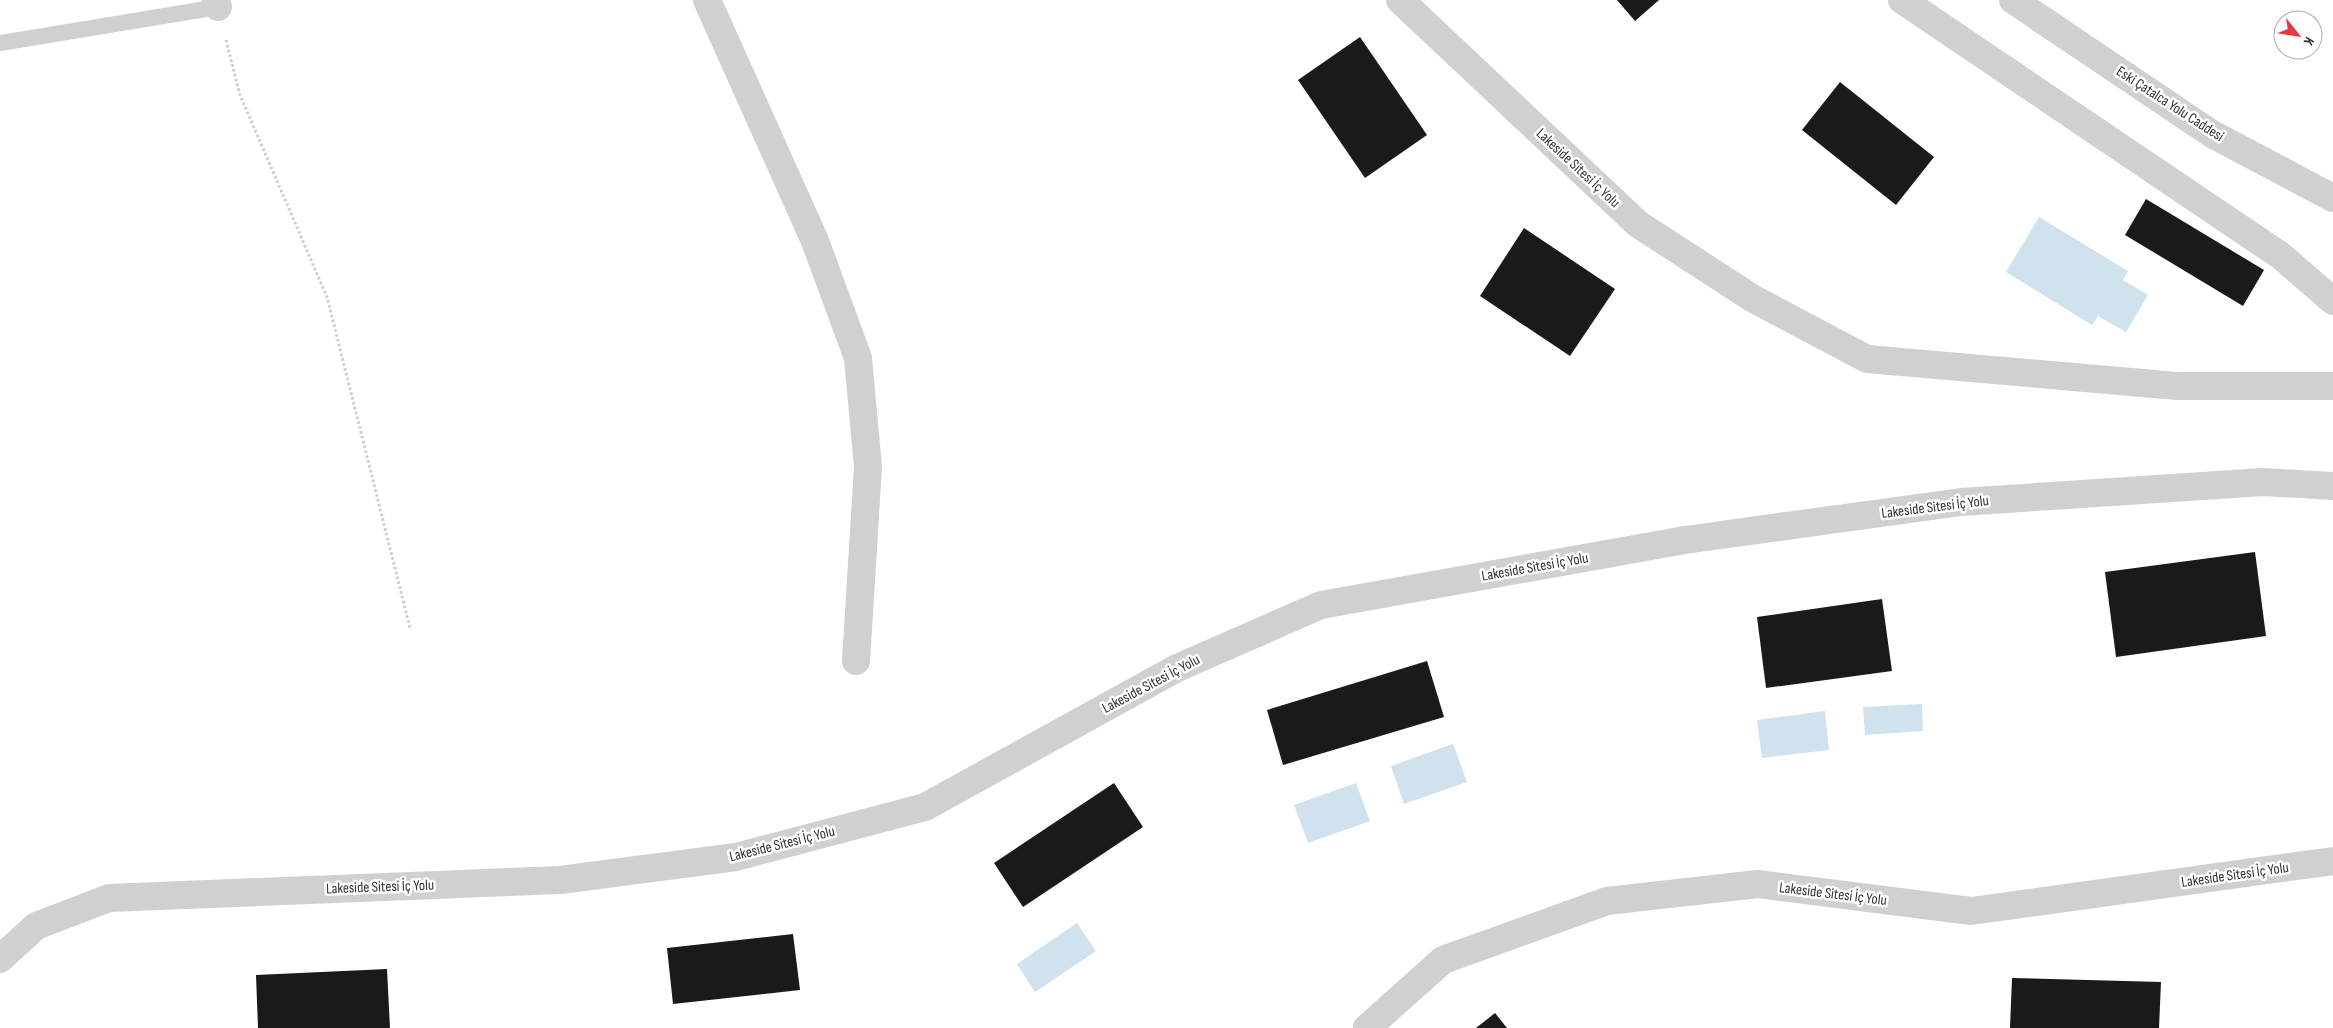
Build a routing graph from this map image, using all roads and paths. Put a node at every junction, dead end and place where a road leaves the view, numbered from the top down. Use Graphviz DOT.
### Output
graph roads {
  1 [pos="707,0"];
  2 [pos="1400,0"];
  3 [pos="1902,0"];
  4 [pos="2013,0"];
  5 [pos="217,3"];
  6 [pos="0,43"];
  7 [pos="2333,198"];
  8 [pos="2333,301"];
  9 [pos="2333,386"];
  10 [pos="2333,486"];
  11 [pos="410,628"];
  12 [pos="856,661"];
  13 [pos="2333,861"];
  14 [pos="0,959"];
  15 [pos="1367,1028"];
  1 -- 12 [label="street"];
  2 -- 9 [label="street, Lakeside Sitesi İç Yolu"];
  3 -- 8 [label="street"];
  4 -- 7 [label="street, Eski Çatalca Yolu Caddesi"];
  5 -- 6 [label="lane"];
  5 -- 11 [label="path"];
  10 -- 14 [label="street, Lakeside Sitesi İç Yolu"];
  13 -- 15 [label="street, Lakeside Sitesi İç Yolu"];
}
